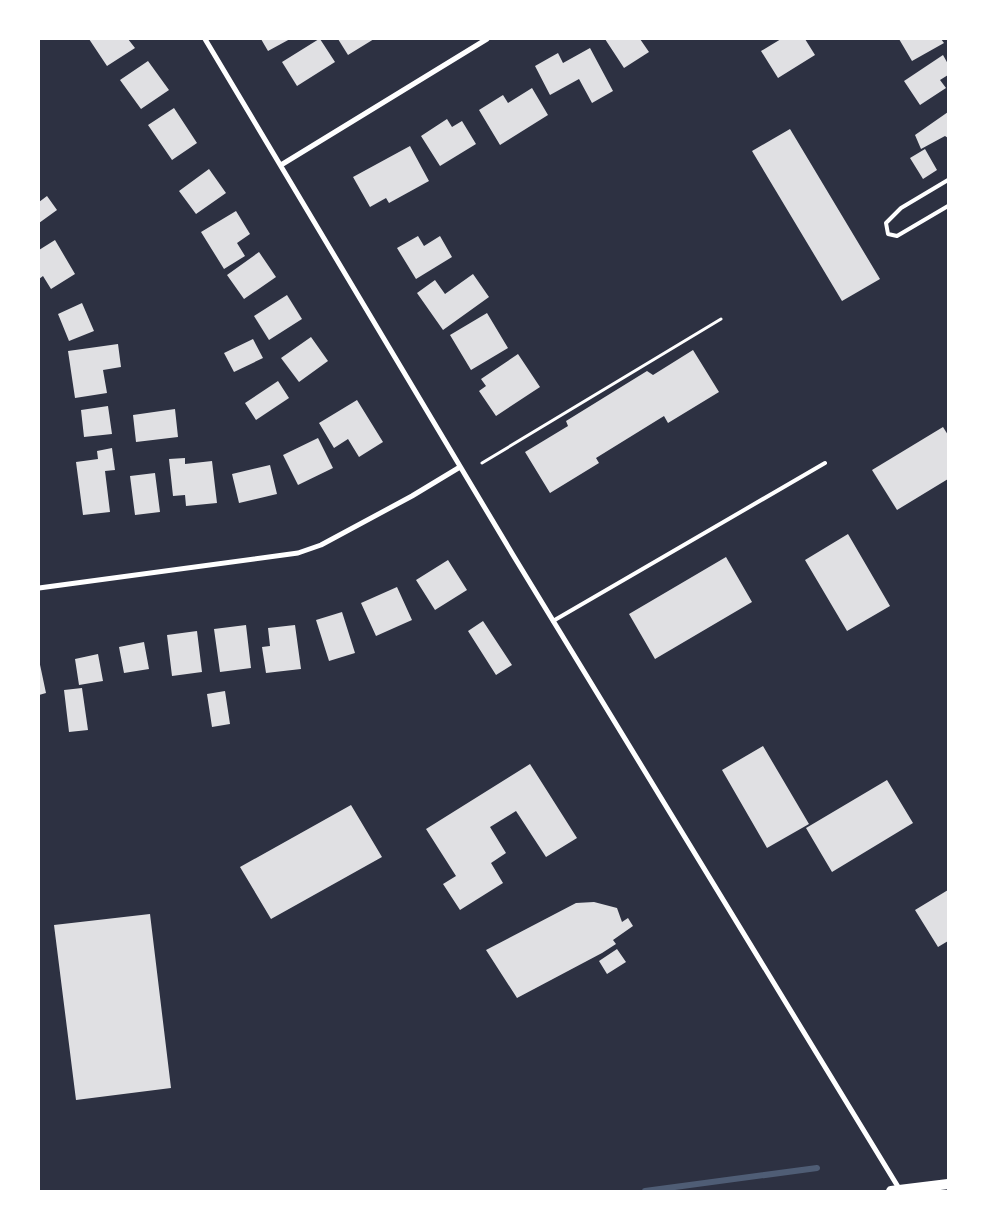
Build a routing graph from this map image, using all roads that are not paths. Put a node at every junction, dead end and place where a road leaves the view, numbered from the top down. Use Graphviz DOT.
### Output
graph roads {
  1 [pos="205,39"];
  2 [pos="487,39"];
  3 [pos="281,165"];
  4 [pos="948,180"];
  5 [pos="948,206"];
  6 [pos="825,463"];
  7 [pos="460,467"];
  8 [pos="39,588"];
  9 [pos="553,621"];
  10 [pos="948,1184"];
  11 [pos="896,1191"];
  1 -- 3 [label="street"];
  2 -- 3 [label="street"];
  3 -- 7 [label="street"];
  4 -- 5 [label="lane"];
  6 -- 9 [label="lane"];
  7 -- 8 [label="street"];
  7 -- 9 [label="street"];
  9 -- 11 [label="street"];
  10 -- 11 [label="main road"];
}
